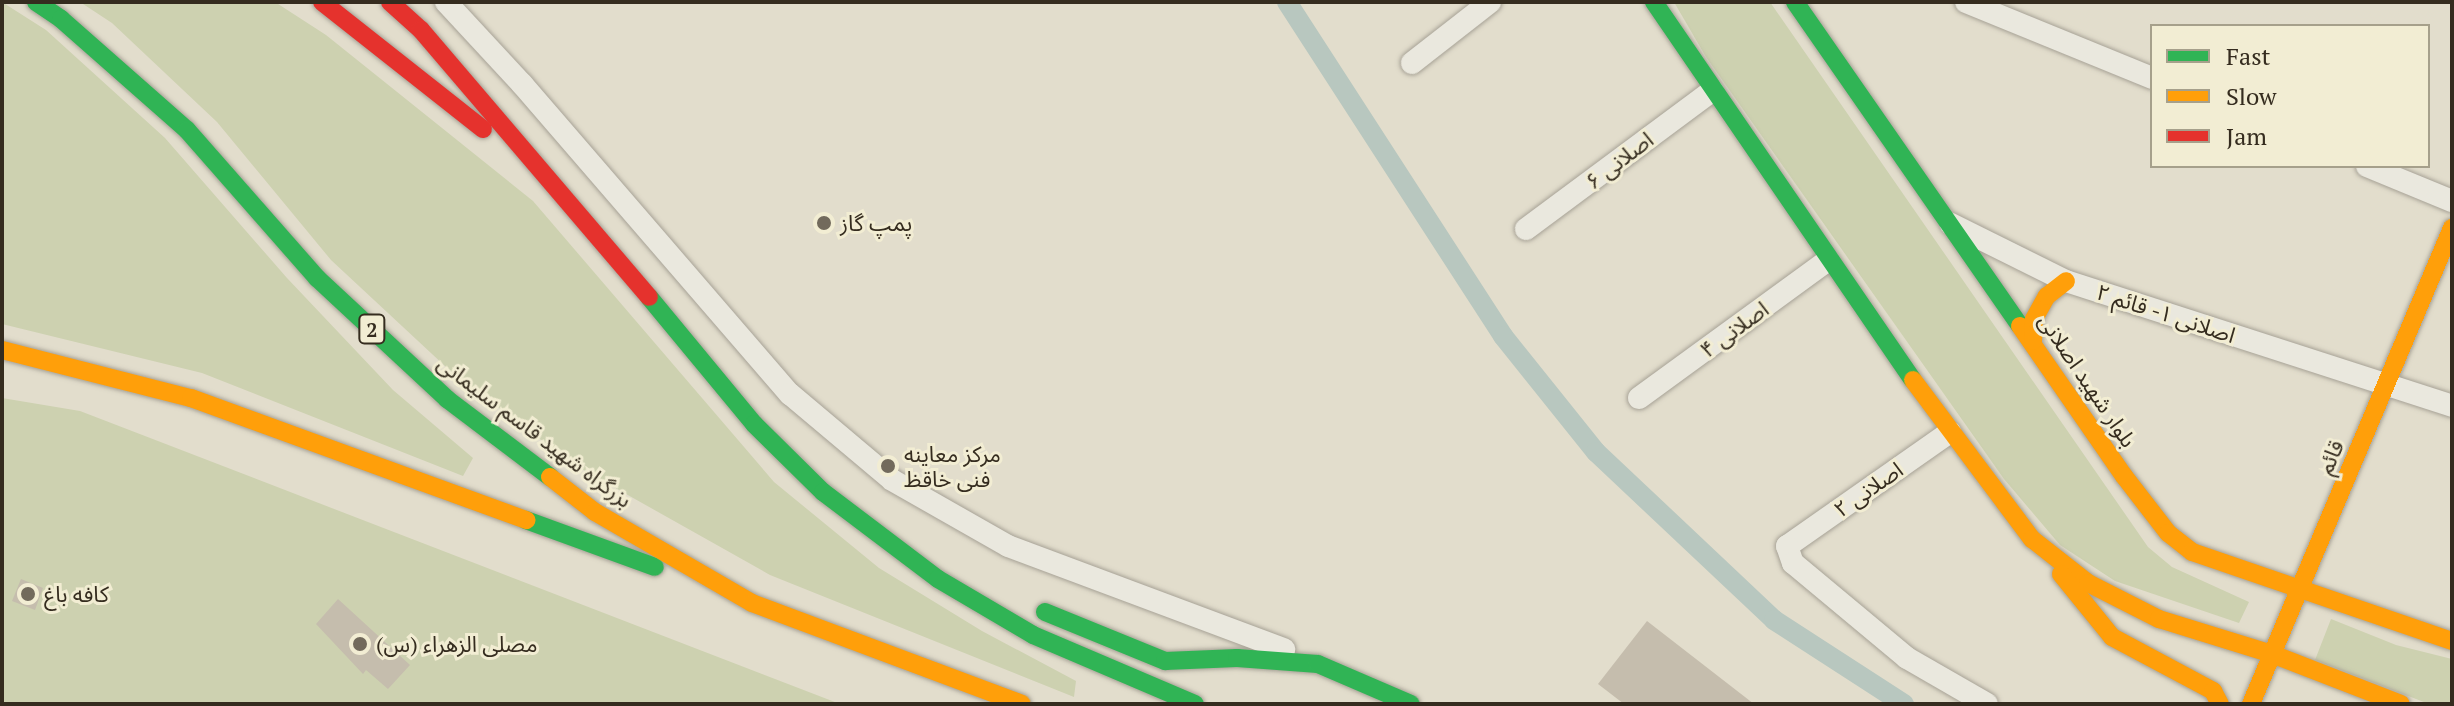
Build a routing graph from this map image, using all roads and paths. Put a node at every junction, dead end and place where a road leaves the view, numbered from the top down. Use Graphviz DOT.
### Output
graph roads {
  1 [pos="36,2"];
  2 [pos="322,2"];
  3 [pos="390,2"];
  4 [pos="446,2"];
  5 [pos="1490,2"];
  6 [pos="1654,2"];
  7 [pos="1795,2"];
  8 [pos="1966,2"];
  9 [pos="1412,63"];
  10 [pos="2150,77"];
  11 [pos="1712,91"];
  12 [pos="2372,168"];
  13 [pos="556,186"];
  14 [pos="2452,201"];
  15 [pos="1951,224"];
  16 [pos="2452,228"];
  17 [pos="1526,229"];
  18 [pos="1828,260"];
  19 [pos="2066,281"];
  20 [pos="2033,341"];
  21 [pos="2,350"];
  22 [pos="2388,383"];
  23 [pos="1639,398"];
  24 [pos="2452,406"];
  25 [pos="1950,432"];
  26 [pos="2032,539"];
  27 [pos="938,579"];
  28 [pos="2298,591"];
  29 [pos="752,603"];
  30 [pos="2452,641"];
  31 [pos="2272,654"];
  32 [pos="1318,664"];
  33 [pos="1022,704"];
  34 [pos="1195,704"];
  35 [pos="1411,704"];
  36 [pos="1987,704"];
  37 [pos="2220,704"];
  38 [pos="2251,704"];
  39 [pos="2401,704"];
  1 -- 29 [label="main road, بزرگراه شهید قاسم سلیمانی / 2"];
  2 -- 13 [label="main road"];
  3 -- 13 [label="main road"];
  4 -- 32 [label="street"];
  5 -- 9 [label="street"];
  6 -- 11 [label="main road"];
  7 -- 15 [label="main road, بلوار شهید اصلانی"];
  8 -- 10 [label="street"];
  11 -- 17 [label="street, اصلانی ۶"];
  11 -- 18 [label="main road"];
  12 -- 14 [label="street"];
  13 -- 27 [label="main road"];
  15 -- 19 [label="street, اصلانی ۱- قائم ۲"];
  15 -- 20 [label="main road, بلوار شهید اصلانی"];
  16 -- 22 [label="main road, قائم"];
  18 -- 23 [label="street, اصلانی ۴"];
  18 -- 25 [label="main road"];
  19 -- 20 [label="main road"];
  19 -- 22 [label="street, اصلانی ۱- قائم ۲"];
  20 -- 28 [label="main road, بلوار شهید اصلانی"];
  21 -- 29 [label="main road"];
  22 -- 24 [label="street, اصلانی ۱- قائم ۲"];
  22 -- 28 [label="main road, قائم"];
  25 -- 26 [label="main road"];
  25 -- 36 [label="street, اصلانی ۲"];
  26 -- 31 [label="main road"];
  26 -- 37 [label="main road"];
  27 -- 32 [label="main road"];
  27 -- 34 [label="main road"];
  28 -- 30 [label="main road, بلوار شهید اصلانی"];
  28 -- 31 [label="main road, قائم"];
  29 -- 33 [label="main road, بزرگراه شهید قاسم سلیمانی"];
  31 -- 38 [label="main road, قائم"];
  31 -- 39 [label="main road"];
  32 -- 35 [label="main road"];
}
